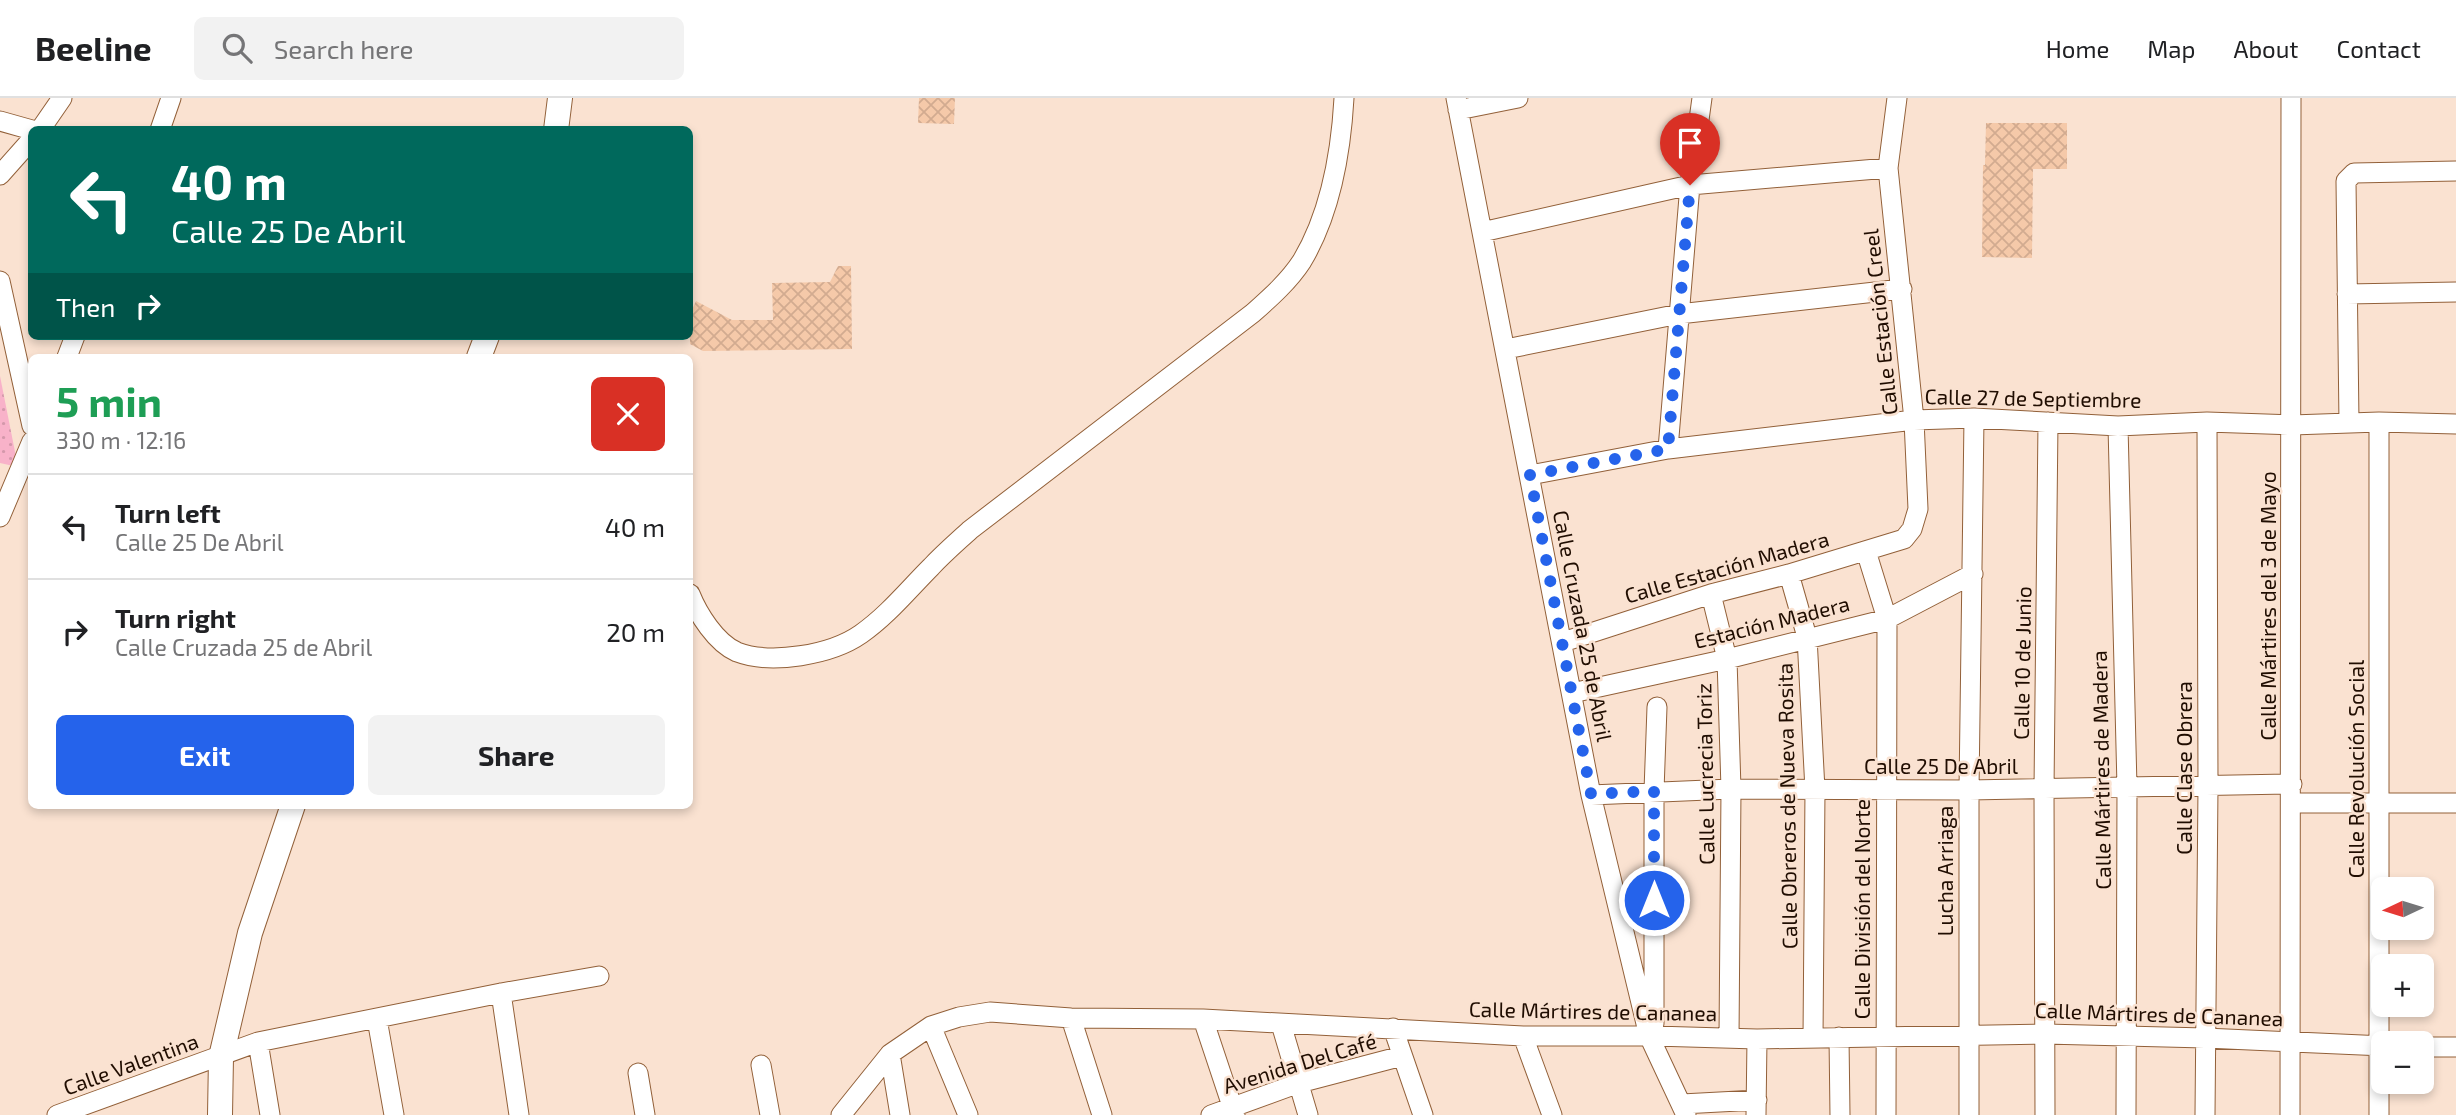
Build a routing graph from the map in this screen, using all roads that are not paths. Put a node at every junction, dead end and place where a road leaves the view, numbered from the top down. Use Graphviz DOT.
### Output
graph roads {
  1 [pos="62,98"];
  2 [pos="171,98"];
  3 [pos="560,98"];
  4 [pos="1344,98"];
  5 [pos="1518,98"];
  6 [pos="1702,98"];
  7 [pos="1897,98"];
  8 [pos="2291,98"];
  9 [pos="1457,104"];
  10 [pos="0,121"];
  11 [pos="43,126"];
  12 [pos="161,126"];
  13 [pos="556,126"];
  14 [pos="28,129"];
  15 [pos="28,144"];
  16 [pos="1888,168"];
  17 [pos="2456,171"];
  18 [pos="0,175"];
  19 [pos="1690,185"];
  20 [pos="1482,232"];
  21 [pos="0,281"];
  22 [pos="1902,289"];
  23 [pos="2456,292"];
  24 [pos="2347,294"];
  25 [pos="1679,314"];
  26 [pos="1506,349"];
  27 [pos="28,408"];
  28 [pos="1974,418"];
  29 [pos="1914,420"];
  30 [pos="2048,422"];
  31 [pos="2207,422"];
  32 [pos="2379,422"];
  33 [pos="2348,424"];
  34 [pos="2456,424"];
  35 [pos="2118,425"];
  36 [pos="2292,425"];
  37 [pos="28,449"];
  38 [pos="1668,449"];
  39 [pos="1530,475"];
  40 [pos="4,495"];
  41 [pos="0,517"];
  42 [pos="1904,539"];
  43 [pos="1866,551"];
  44 [pos="1789,574"];
  45 [pos="1973,574"];
  46 [pos="1712,594"];
  47 [pos="693,602"];
  48 [pos="1887,619"];
  49 [pos="1807,637"];
  50 [pos="1563,642"];
  51 [pos="1727,659"];
  52 [pos="1572,693"];
  53 [pos="1657,707"];
  54 [pos="2127,787"];
  55 [pos="2208,787"];
  56 [pos="1731,789"];
  57 [pos="1886,789"];
  58 [pos="2045,789"];
  59 [pos="1815,790"];
  60 [pos="1969,790"];
  61 [pos="1654,791"];
  62 [pos="1591,794"];
  63 [pos="2291,794"];
  64 [pos="2456,803"];
  65 [pos="2380,805"];
  66 [pos="292,809"];
  67 [pos="599,976"];
  68 [pos="501,993"];
  69 [pos="1071,1018"];
  70 [pos="377,1019"];
  71 [pos="1203,1019"];
  72 [pos="1281,1024"];
  73 [pos="931,1026"];
  74 [pos="1393,1028"];
  75 [pos="2381,1031"];
  76 [pos="2045,1034"];
  77 [pos="2126,1035"];
  78 [pos="1523,1036"];
  79 [pos="1652,1036"];
  80 [pos="1970,1036"];
  81 [pos="1839,1037"];
  82 [pos="1729,1038"];
  83 [pos="1813,1038"];
  84 [pos="1885,1038"];
  85 [pos="2205,1038"];
  86 [pos="1757,1039"];
  87 [pos="258,1042"];
  88 [pos="2290,1042"];
  89 [pos="2371,1046"];
  90 [pos="2434,1046"];
  91 [pos="2456,1047"];
  92 [pos="890,1054"];
  93 [pos="1402,1056"];
  94 [pos="220,1057"];
  95 [pos="761,1065"];
  96 [pos="638,1073"];
  97 [pos="1299,1083"];
  98 [pos="2380,1094"];
  99 [pos="1756,1108"];
  100 [pos="1684,1110"];
  101 [pos="1233,1111"];
  102 [pos="57,1115"];
  103 [pos="220,1115"];
  104 [pos="270,1115"];
  105 [pos="394,1115"];
  106 [pos="519,1115"];
  107 [pos="645,1115"];
  108 [pos="770,1115"];
  109 [pos="841,1115"];
  110 [pos="900,1115"];
  111 [pos="968,1115"];
  112 [pos="1102,1115"];
  113 [pos="1211,1115"];
  114 [pos="1308,1115"];
  115 [pos="1423,1115"];
  116 [pos="1552,1115"];
  117 [pos="1840,1115"];
  118 [pos="1886,1115"];
  119 [pos="1969,1115"];
  120 [pos="2045,1115"];
  121 [pos="2126,1115"];
  122 [pos="2204,1115"];
  123 [pos="2290,1115"];
  124 [pos="2379,1115"];
  1 -- 11 [label="street"];
  2 -- 12 [label="street"];
  3 -- 13 [label="main road"];
  4 -- 47 [label="street"];
  5 -- 9 [label="street"];
  6 -- 19 [label="street"];
  7 -- 16 [label="street, Calle Estación Creel"];
  8 -- 36 [label="street, Calle Mártires del 3 de Mayo"];
  9 -- 20 [label="street, Calle Cruzada 25 de Abril"];
  10 -- 14 [label="street"];
  15 -- 18 [label="street"];
  16 -- 19 [label="street"];
  16 -- 22 [label="street, Calle Estación Creel"];
  17 -- 24 [label="street"];
  19 -- 20 [label="street"];
  19 -- 25 [label="street"];
  20 -- 26 [label="street, Calle Cruzada 25 de Abril"];
  21 -- 27 [label="street"];
  22 -- 25 [label="street"];
  22 -- 29 [label="street, Calle Estación Creel"];
  23 -- 24 [label="street"];
  24 -- 33 [label="street"];
  25 -- 26 [label="street"];
  25 -- 38 [label="street"];
  26 -- 39 [label="street, Calle Cruzada 25 de Abril"];
  28 -- 29 [label="street, Calle 27 de Septiembre"];
  28 -- 30 [label="street, Calle 27 de Septiembre"];
  28 -- 45 [label="street, Lucha Arriaga"];
  29 -- 38 [label="street, Calle 27 de Septiembre"];
  29 -- 42 [label="street, Calle Estación Creel"];
  30 -- 35 [label="street, Calle 27 de Septiembre"];
  30 -- 58 [label="street, Calle 10 de Junio"];
  31 -- 35 [label="street, Calle 27 de Septiembre"];
  31 -- 36 [label="street, Calle 27 de Septiembre"];
  31 -- 55 [label="street, Calle Clase Obrera"];
  32 -- 33 [label="street, Calle 27 de Septiembre"];
  32 -- 34 [label="street, Calle 27 de Septiembre"];
  32 -- 65 [label="street, Calle Revolución Social"];
  33 -- 36 [label="street, Calle 27 de Septiembre"];
  35 -- 54 [label="street, Calle Mártires de Madera"];
  36 -- 63 [label="street, Calle Mártires del 3 de Mayo"];
  37 -- 40 [label="street"];
  38 -- 39 [label="street, Calle 27 de Septiembre"];
  39 -- 50 [label="street, Calle Cruzada 25 de Abril"];
  40 -- 41 [label="street"];
  42 -- 43 [label="street, Calle Estación Madera"];
  43 -- 44 [label="street, Calle Estación Madera"];
  43 -- 48 [label="street, Calle División del Norte"];
  44 -- 46 [label="street, Calle Estación Madera"];
  44 -- 49 [label="street, Calle Obreros de Nueva Rosita"];
  45 -- 48 [label="street, Estación Madera"];
  45 -- 60 [label="street, Lucha Arriaga"];
  46 -- 50 [label="street, Calle Estación Madera"];
  46 -- 51 [label="street, Calle Lucrecia Toriz"];
  48 -- 49 [label="street, Estación Madera"];
  48 -- 57 [label="street, Calle División del Norte"];
  49 -- 51 [label="street, Estación Madera"];
  49 -- 59 [label="street, Calle Obreros de Nueva Rosita"];
  50 -- 52 [label="street, Calle Cruzada 25 de Abril"];
  51 -- 52 [label="street, Estación Madera"];
  51 -- 56 [label="street, Calle Lucrecia Toriz"];
  52 -- 62 [label="street, Calle Cruzada 25 de Abril"];
  53 -- 61 [label="street"];
  54 -- 55 [label="street, Calle 25 De Abril"];
  54 -- 58 [label="street, Calle 25 De Abril"];
  54 -- 77 [label="street, Calle Mártires de Madera"];
  55 -- 63 [label="street, Calle 25 De Abril"];
  55 -- 85 [label="street, Calle Clase Obrera"];
  56 -- 59 [label="street, Calle 25 De Abril"];
  56 -- 61 [label="street, Calle 25 De Abril"];
  56 -- 82 [label="street, Calle Lucrecia Toriz"];
  57 -- 59 [label="street, Calle 25 De Abril"];
  57 -- 60 [label="street, Calle 25 De Abril"];
  57 -- 84 [label="street, Calle División del Norte"];
  58 -- 60 [label="street, Calle 25 De Abril"];
  58 -- 76 [label="street, Calle 10 de Junio"];
  59 -- 83 [label="street, Calle Obreros de Nueva Rosita"];
  60 -- 80 [label="street, Lucha Arriaga"];
  61 -- 62 [label="street, Calle 25 De Abril"];
  61 -- 79 [label="street"];
  62 -- 79 [label="street, Calle Cruzada 25 de Abril"];
  63 -- 65 [label="street, Calle 25 De Abril"];
  63 -- 88 [label="street, Calle Mártires del 3 de Mayo"];
  64 -- 65 [label="street, Calle 25 De Abril"];
  65 -- 75 [label="street, Calle Revolución Social"];
  66 -- 94 [label="main road"];
  67 -- 68 [label="street, Calle Valentina"];
  68 -- 70 [label="street, Calle Valentina"];
  68 -- 106 [label="street"];
  69 -- 71 [label="street, Calle Mártires de Cananea"];
  69 -- 73 [label="street, Calle Mártires de Cananea"];
  69 -- 112 [label="street"];
  70 -- 87 [label="street, Calle Valentina"];
  70 -- 105 [label="street"];
  71 -- 72 [label="street, Calle Mártires de Cananea"];
  71 -- 101 [label="street"];
  72 -- 74 [label="street, Calle Mártires de Cananea"];
  72 -- 97 [label="street"];
  73 -- 92 [label="street, Calle Mártires de Cananea"];
  73 -- 111 [label="street"];
  74 -- 78 [label="street, Calle Mártires de Cananea"];
  74 -- 93 [label="street"];
  76 -- 77 [label="street, Calle Mártires de Cananea"];
  76 -- 80 [label="street, Calle Mártires de Cananea"];
  76 -- 120 [label="street, Calle 10 de Junio"];
  77 -- 85 [label="street, Calle Mártires de Cananea"];
  77 -- 121 [label="street, Calle Mártires de Madera"];
  78 -- 79 [label="street, Calle Mártires de Cananea"];
  78 -- 116 [label="street"];
  79 -- 82 [label="street, Calle Mártires de Cananea"];
  79 -- 100 [label="street"];
  80 -- 84 [label="street, Calle Mártires de Cananea"];
  80 -- 119 [label="street, Lucha Arriaga"];
  81 -- 83 [label="street, Calle Mártires de Cananea"];
  81 -- 84 [label="street, Calle Mártires de Cananea"];
  81 -- 117 [label="street"];
  82 -- 86 [label="street, Calle Mártires de Cananea"];
  83 -- 86 [label="street, Calle Mártires de Cananea"];
  84 -- 118 [label="street, Calle División del Norte"];
  85 -- 88 [label="street, Calle Mártires de Cananea"];
  85 -- 122 [label="street, Calle Clase Obrera"];
  86 -- 99 [label="street"];
  87 -- 94 [label="street, Calle Valentina"];
  87 -- 104 [label="street"];
  88 -- 89 [label="street, Calle Mártires de Cananea"];
  88 -- 123 [label="street, Calle Mártires del 3 de Mayo"];
  90 -- 91 [label="street"];
  92 -- 109 [label="street, Calle Mártires de Cananea"];
  92 -- 110 [label="street"];
  93 -- 97 [label="street, Avenida Del Café"];
  93 -- 115 [label="street"];
  94 -- 102 [label="street, Calle Valentina"];
  94 -- 103 [label="main road"];
  95 -- 108 [label="street"];
  96 -- 107 [label="street"];
  97 -- 101 [label="street, Avenida Del Café"];
  97 -- 114 [label="street"];
  98 -- 124 [label="street, Calle Revolución Social"];
  99 -- 100 [label="street"];
  101 -- 113 [label="street, Avenida Del Café"];
}
